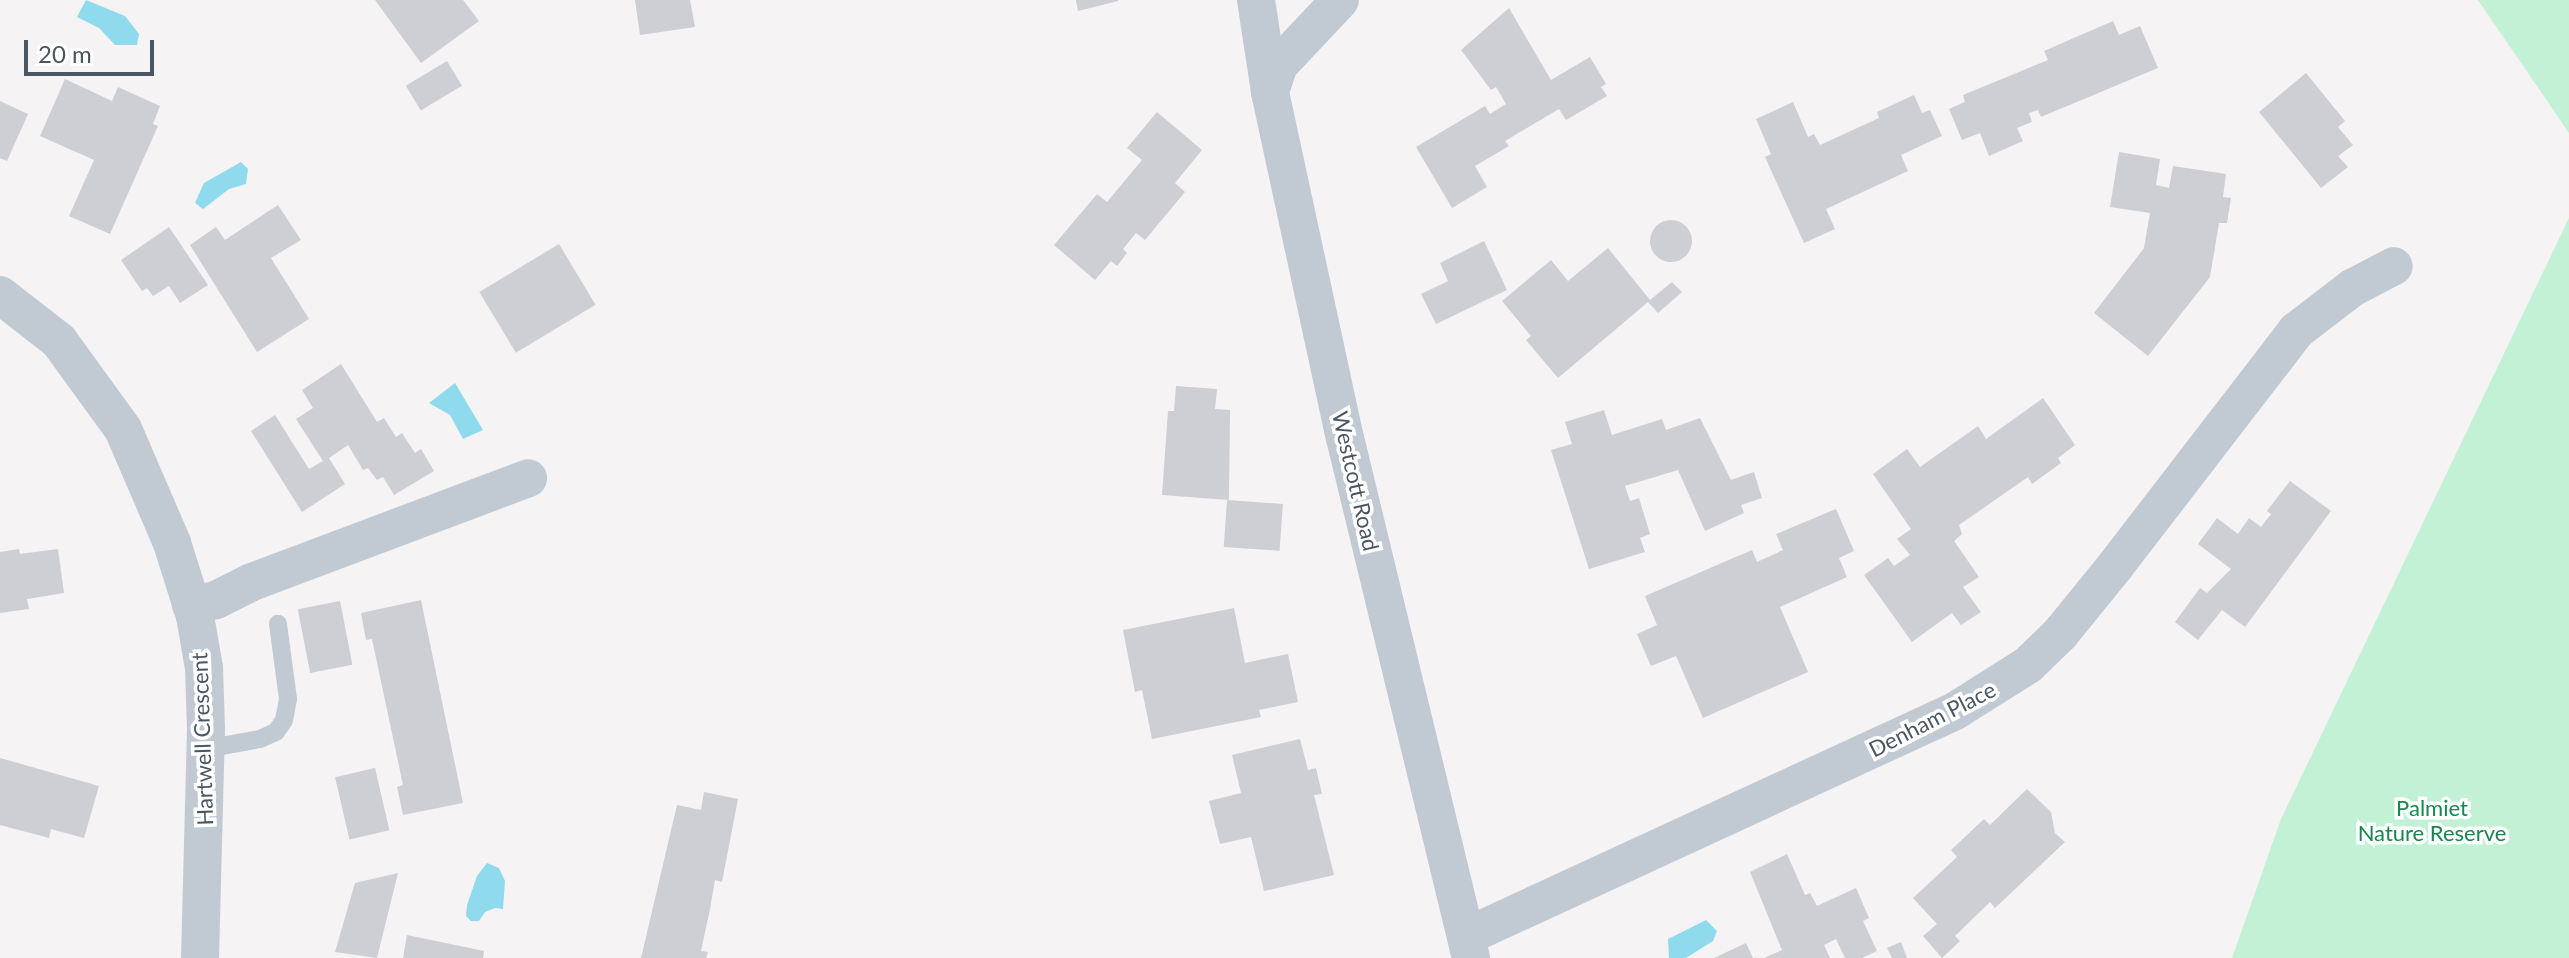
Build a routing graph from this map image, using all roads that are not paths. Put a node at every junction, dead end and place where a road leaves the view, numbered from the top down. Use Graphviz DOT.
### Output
graph roads {
  1 [pos="1256,0"];
  2 [pos="1340,0"];
  3 [pos="1270,92"];
  4 [pos="2394,266"];
  5 [pos="0,295"];
  6 [pos="528,478"];
  7 [pos="191,605"];
  8 [pos="278,624"];
  9 [pos="205,749"];
  10 [pos="1469,947"];
  11 [pos="200,958"];
  1 -- 3 [label="street, Westcott Road"];
  2 -- 3 [label="street"];
  3 -- 10 [label="street, Westcott Road"];
  4 -- 10 [label="street, Denham Place"];
  5 -- 7 [label="street, Hartwell Crescent"];
  6 -- 7 [label="street"];
  7 -- 9 [label="street, Hartwell Crescent"];
  8 -- 9 [label="lane"];
  9 -- 11 [label="street, Hartwell Crescent"];
}
